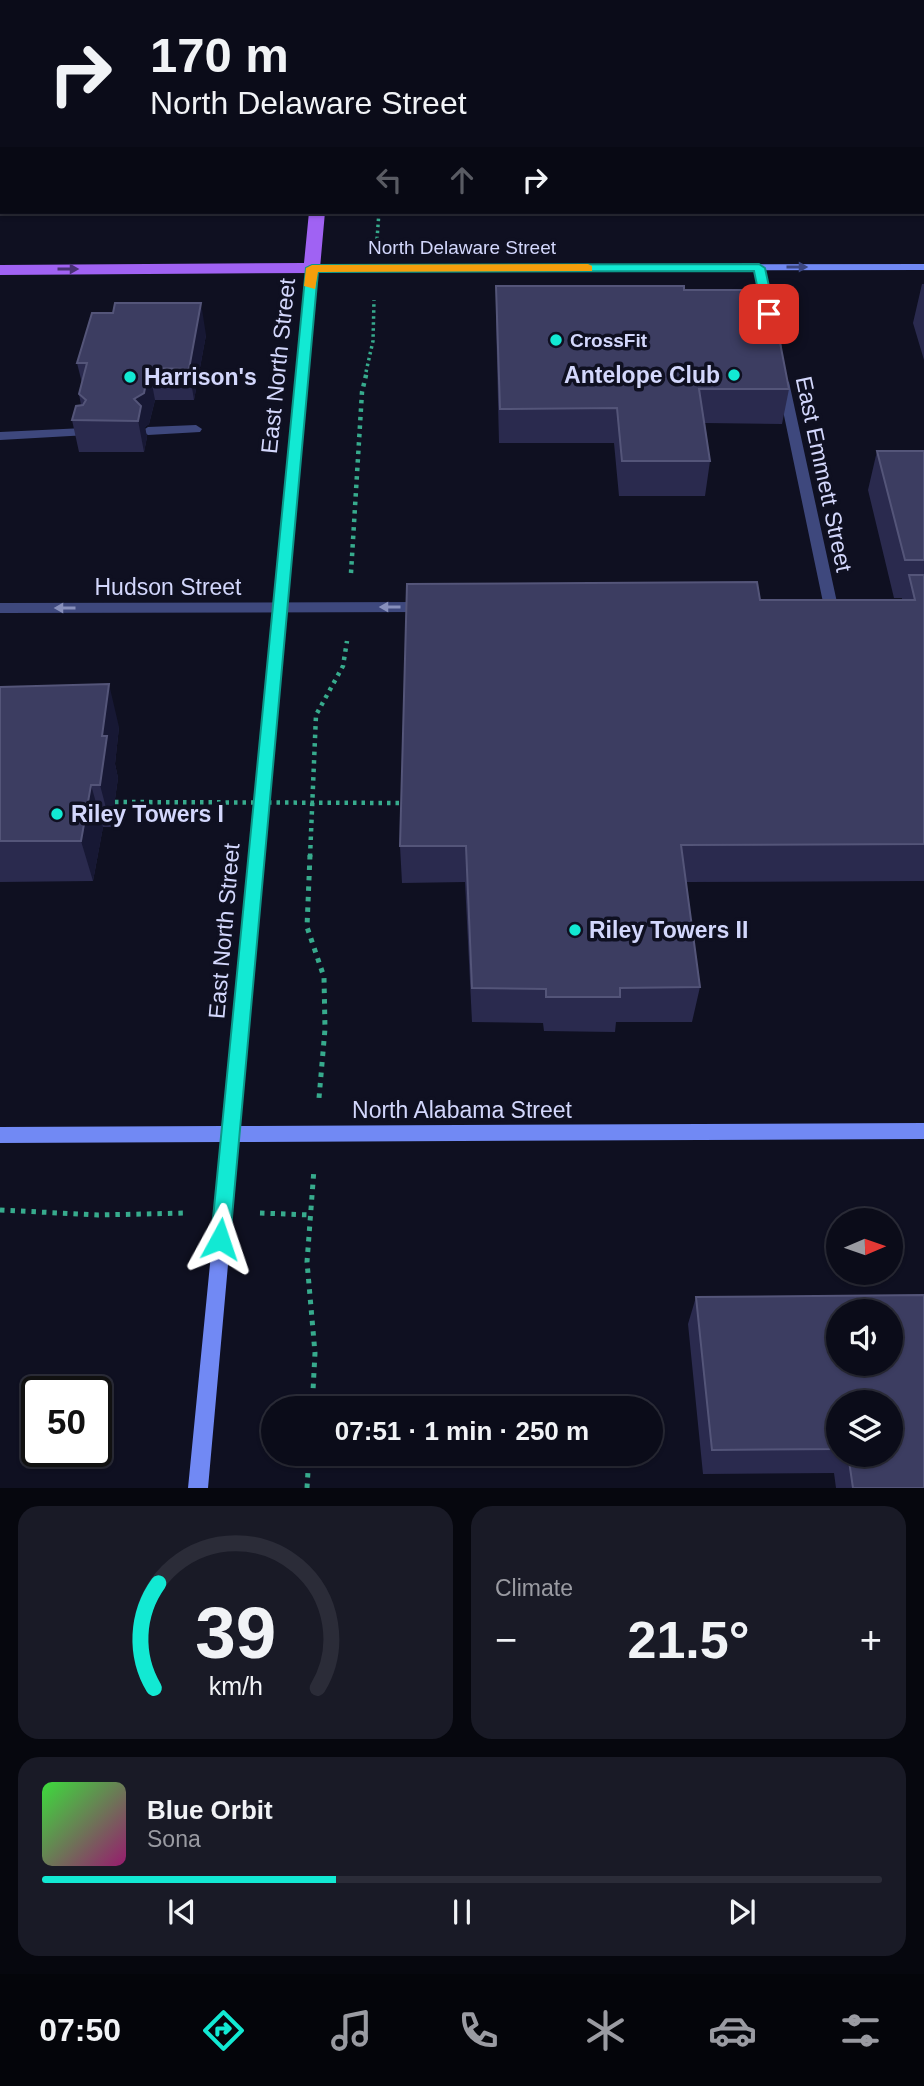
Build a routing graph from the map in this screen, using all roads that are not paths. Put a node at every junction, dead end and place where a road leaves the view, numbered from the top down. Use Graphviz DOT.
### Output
graph roads {
  1 [pos="317,214"];
  2 [pos="924,267"];
  3 [pos="312,268"];
  4 [pos="759,268"];
  5 [pos="0,270"];
  6 [pos="196,429"];
  7 [pos="148,431"];
  8 [pos="84,432"];
  9 [pos="0,436"];
  10 [pos="432,607"];
  11 [pos="830,607"];
  12 [pos="0,608"];
  13 [pos="278,608"];
  14 [pos="924,1131"];
  15 [pos="230,1134"];
  16 [pos="0,1135"];
  17 [pos="198,1488"];
  1 -- 3 [label="main road, East North Street"];
  4 -- 2 [label="main road, North Delaware Street, one-way"];
  3 -- 4 [label="main road, North Delaware Street"];
  5 -- 3 [label="main road, North Delaware Street, one-way"];
  3 -- 13 [label="main road, East North Street"];
  4 -- 11 [label="street, East Emmett Street"];
  6 -- 7 [label="street"];
  8 -- 9 [label="street"];
  10 -- 13 [label="street, Hudson Street, one-way"];
  13 -- 12 [label="street, Hudson Street, one-way"];
  13 -- 15 [label="main road, East North Street"];
  14 -- 15 [label="main road, North Alabama Street"];
  15 -- 16 [label="main road, North Alabama Street"];
  15 -- 17 [label="main road, East North Street"];
}
